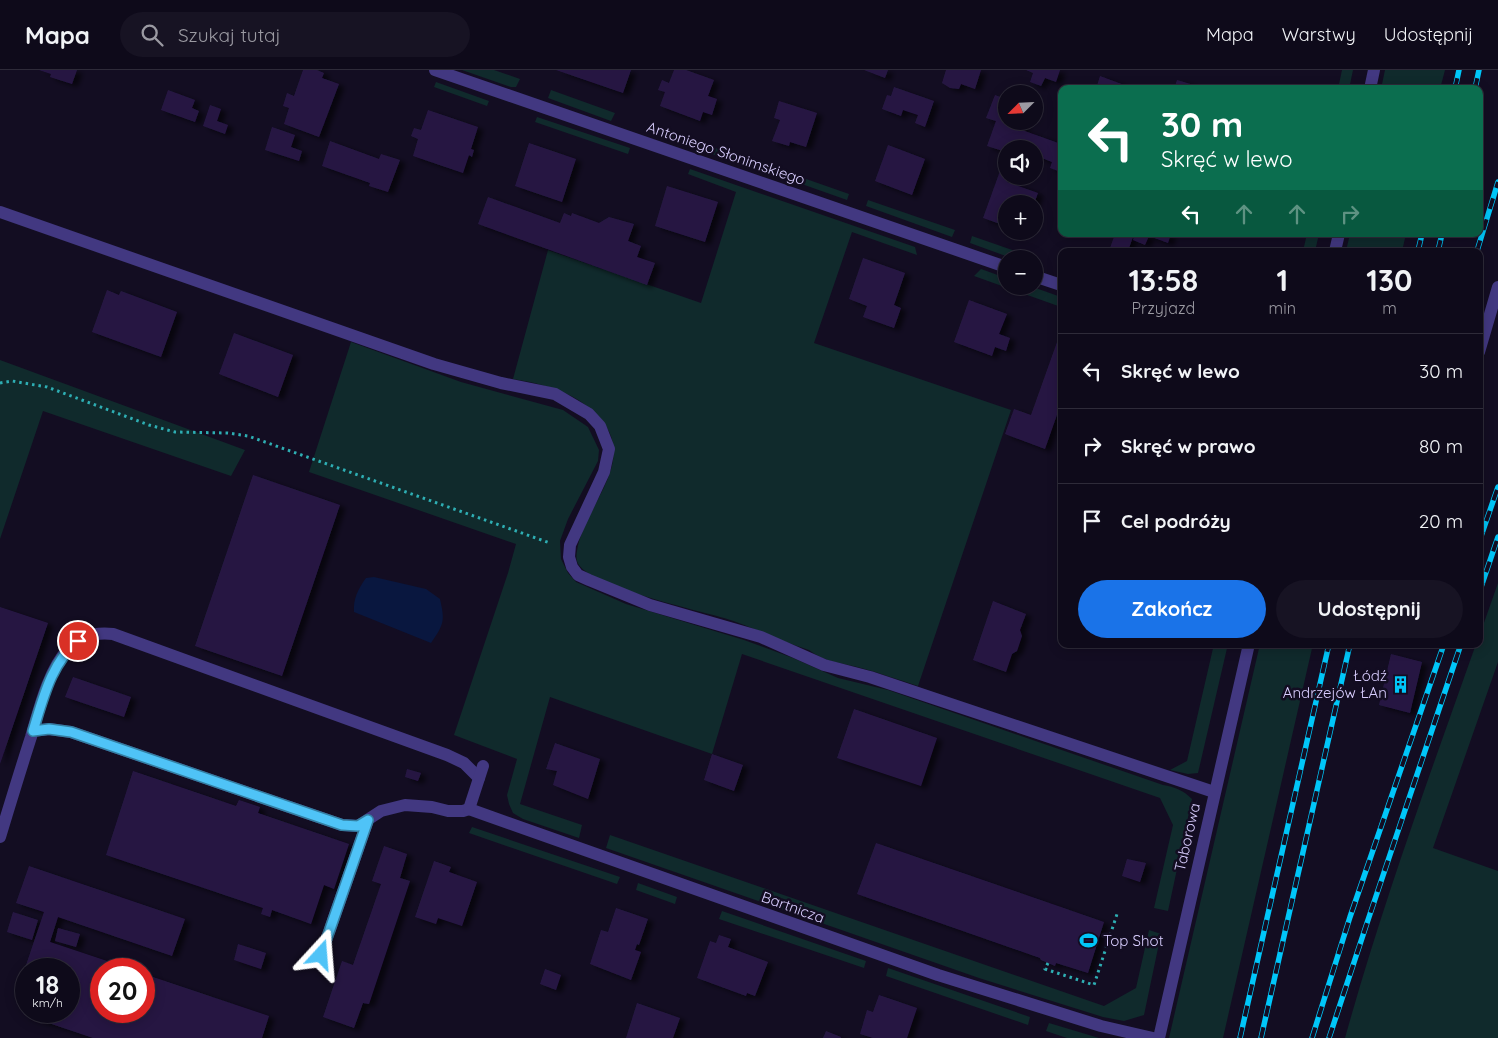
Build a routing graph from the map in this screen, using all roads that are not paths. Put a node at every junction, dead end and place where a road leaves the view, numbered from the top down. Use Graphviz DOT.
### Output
graph roads {
  1 [pos="435,70"];
  2 [pos="1374,70"];
  3 [pos="1371,85"];
  4 [pos="0,212"];
  5 [pos="998,264"];
  6 [pos="1043,279"];
  7 [pos="1058,284"];
  8 [pos="1498,287"];
  9 [pos="1483,338"];
  10 [pos="1247,648"];
  11 [pos="33,731"];
  12 [pos="1214,792"];
  13 [pos="469,809"];
  14 [pos="368,820"];
  15 [pos="0,837"];
  16 [pos="321,955"];
  17 [pos="1153,1038"];
  18 [pos="1158,1038"];
  1 -- 5 [label="street, Antoniego Słonimskiego"];
  2 -- 3 [label="street"];
  4 -- 12 [label="street"];
  6 -- 7 [label="street"];
  8 -- 9 [label="street"];
  10 -- 12 [label="street, Taborowa"];
  11 -- 13 [label="street"];
  11 -- 14 [label="street"];
  11 -- 15 [label="street"];
  12 -- 18 [label="street, Taborowa"];
  13 -- 14 [label="street"];
  13 -- 17 [label="street, Bartnicza"];
  14 -- 16 [label="street"];
}
